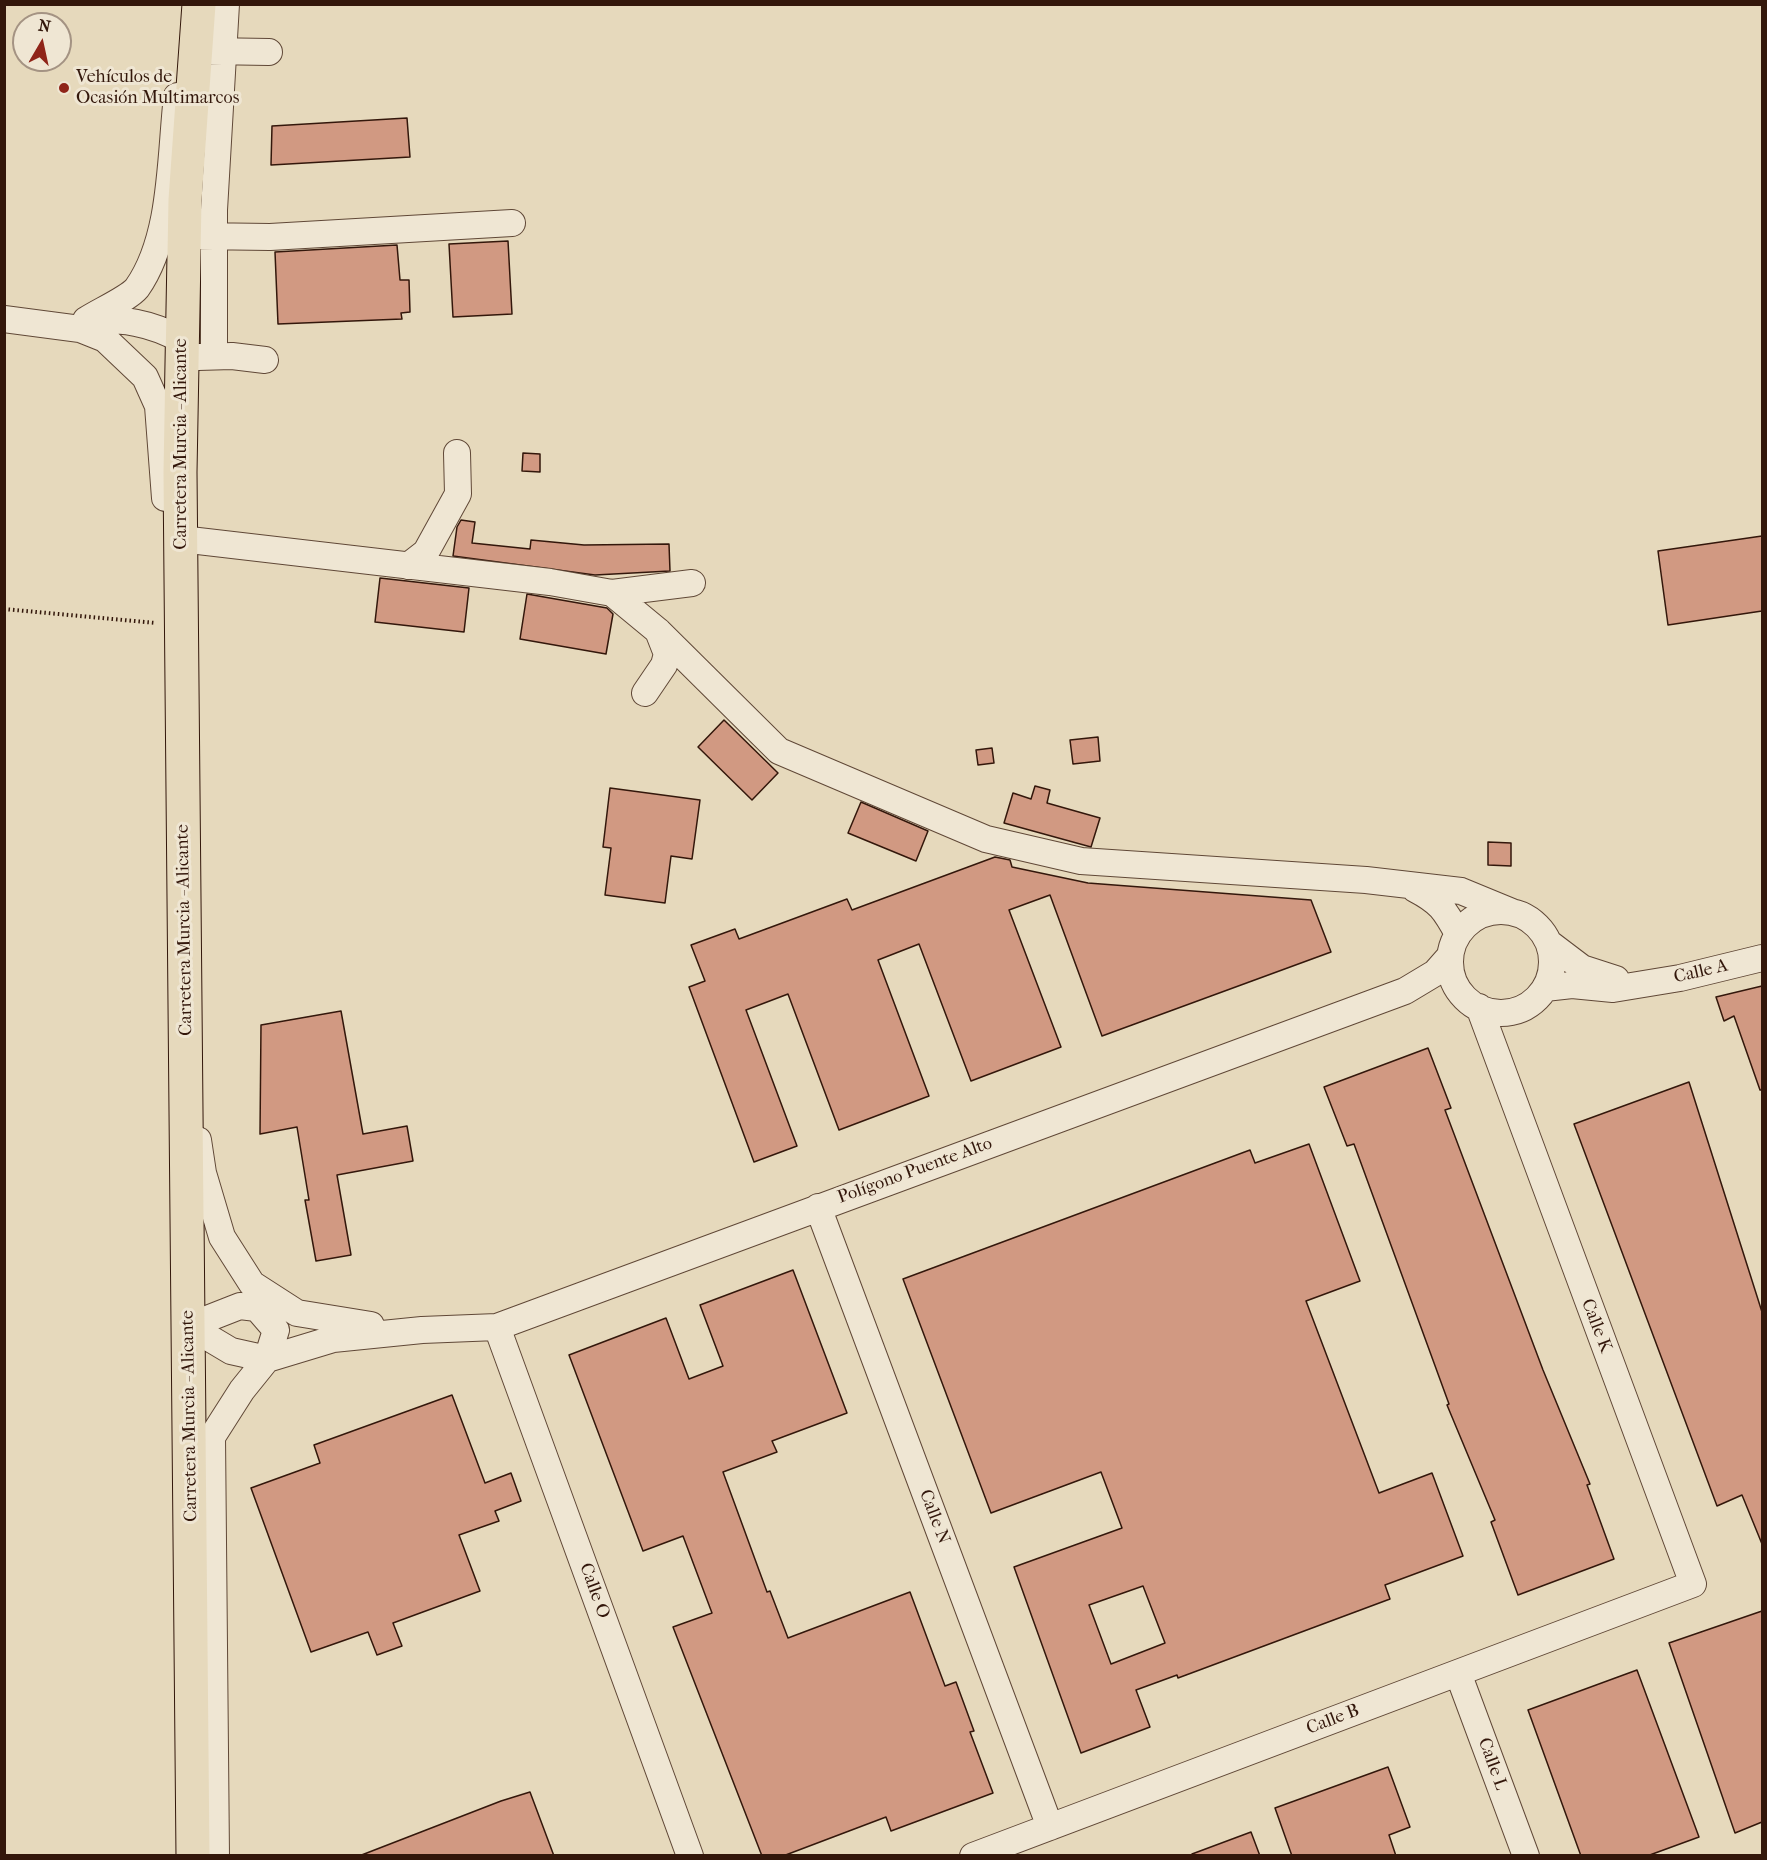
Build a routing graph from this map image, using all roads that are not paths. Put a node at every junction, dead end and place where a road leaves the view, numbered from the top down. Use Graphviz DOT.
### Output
graph roads {
  1 [pos="197,4"];
  2 [pos="226,4"];
  3 [pos="209,51"];
  4 [pos="269,52"];
  5 [pos="512,223"];
  6 [pos="199,236"];
  7 [pos="17,320"];
  8 [pos="86,320"];
  9 [pos="193,351"];
  10 [pos="265,360"];
  11 [pos="457,453"];
  12 [pos="181,539"];
  13 [pos="408,566"];
  14 [pos="692,583"];
  15 [pos="612,593"];
  16 [pos="182,624"];
  17 [pos="658,631"];
  18 [pos="645,693"];
  19 [pos="1410,886"];
  20 [pos="1512,912"];
  21 [pos="1549,943"];
  22 [pos="1454,945"];
  23 [pos="1762,958"];
  24 [pos="1640,984"];
  25 [pos="1545,988"];
  26 [pos="1405,991"];
  27 [pos="1473,1004"];
  28 [pos="1522,1008"];
  29 [pos="186,1048"];
  30 [pos="1502,1067"];
  31 [pos="818,1207"];
  32 [pos="257,1308"];
  33 [pos="297,1313"];
  34 [pos="189,1326"];
  35 [pos="497,1327"];
  36 [pos="422,1330"];
  37 [pos="267,1359"];
  38 [pos="1693,1584"];
  39 [pos="1458,1673"];
  40 [pos="1050,1827"];
  41 [pos="193,1856"];
  42 [pos="216,1856"];
  43 [pos="690,1856"];
  44 [pos="973,1856"];
  45 [pos="1526,1856"];
  1 -- 3 [label="highway, Carretera Murcia - Alicante"];
  1 -- 8 [label="street"];
  2 -- 3 [label="street"];
  3 -- 4 [label="street"];
  3 -- 6 [label="highway, Carretera Murcia - Alicante"];
  5 -- 6 [label="street"];
  6 -- 9 [label="highway, Carretera Murcia - Alicante"];
  7 -- 8 [label="street"];
  7 -- 16 [label="street"];
  8 -- 9 [label="street"];
  9 -- 10 [label="street"];
  9 -- 12 [label="highway, Carretera Murcia - Alicante"];
  11 -- 13 [label="street"];
  12 -- 13 [label="street"];
  12 -- 16 [label="highway, Carretera Murcia - Alicante"];
  13 -- 15 [label="street"];
  14 -- 15 [label="street"];
  15 -- 17 [label="street"];
  16 -- 29 [label="highway, Carretera Murcia - Alicante"];
  17 -- 18 [label="street"];
  17 -- 19 [label="street"];
  19 -- 20 [label="street"];
  19 -- 22 [label="street"];
  20 -- 21 [label="street"];
  20 -- 22 [label="street, Polígono Puente Alto"];
  21 -- 24 [label="street"];
  21 -- 25 [label="street"];
  22 -- 26 [label="street, Polígono Puente Alto"];
  22 -- 27 [label="street"];
  23 -- 24 [label="street, Calle A"];
  24 -- 25 [label="street, Calle A"];
  25 -- 28 [label="street"];
  26 -- 27 [label="street, Polígono Puente Alto"];
  26 -- 31 [label="street, Polígono Puente Alto"];
  27 -- 28 [label="street, Polígono Puente Alto"];
  27 -- 30 [label="street, Calle K"];
  28 -- 30 [label="street"];
  29 -- 33 [label="street"];
  29 -- 34 [label="highway, Carretera Murcia - Alicante"];
  30 -- 38 [label="street, Calle K"];
  31 -- 35 [label="street, Polígono Puente Alto"];
  31 -- 40 [label="street, Calle N"];
  32 -- 33 [label="street"];
  32 -- 34 [label="street"];
  32 -- 37 [label="street"];
  33 -- 36 [label="street"];
  34 -- 37 [label="street"];
  34 -- 41 [label="highway, Carretera Murcia - Alicante"];
  35 -- 36 [label="street, Polígono Puente Alto"];
  35 -- 43 [label="street, Calle O"];
  36 -- 37 [label="street"];
  37 -- 42 [label="street"];
  38 -- 39 [label="street, Calle B"];
  39 -- 40 [label="street, Calle B"];
  39 -- 45 [label="street, Calle L"];
  40 -- 44 [label="street, Calle B"];
}
